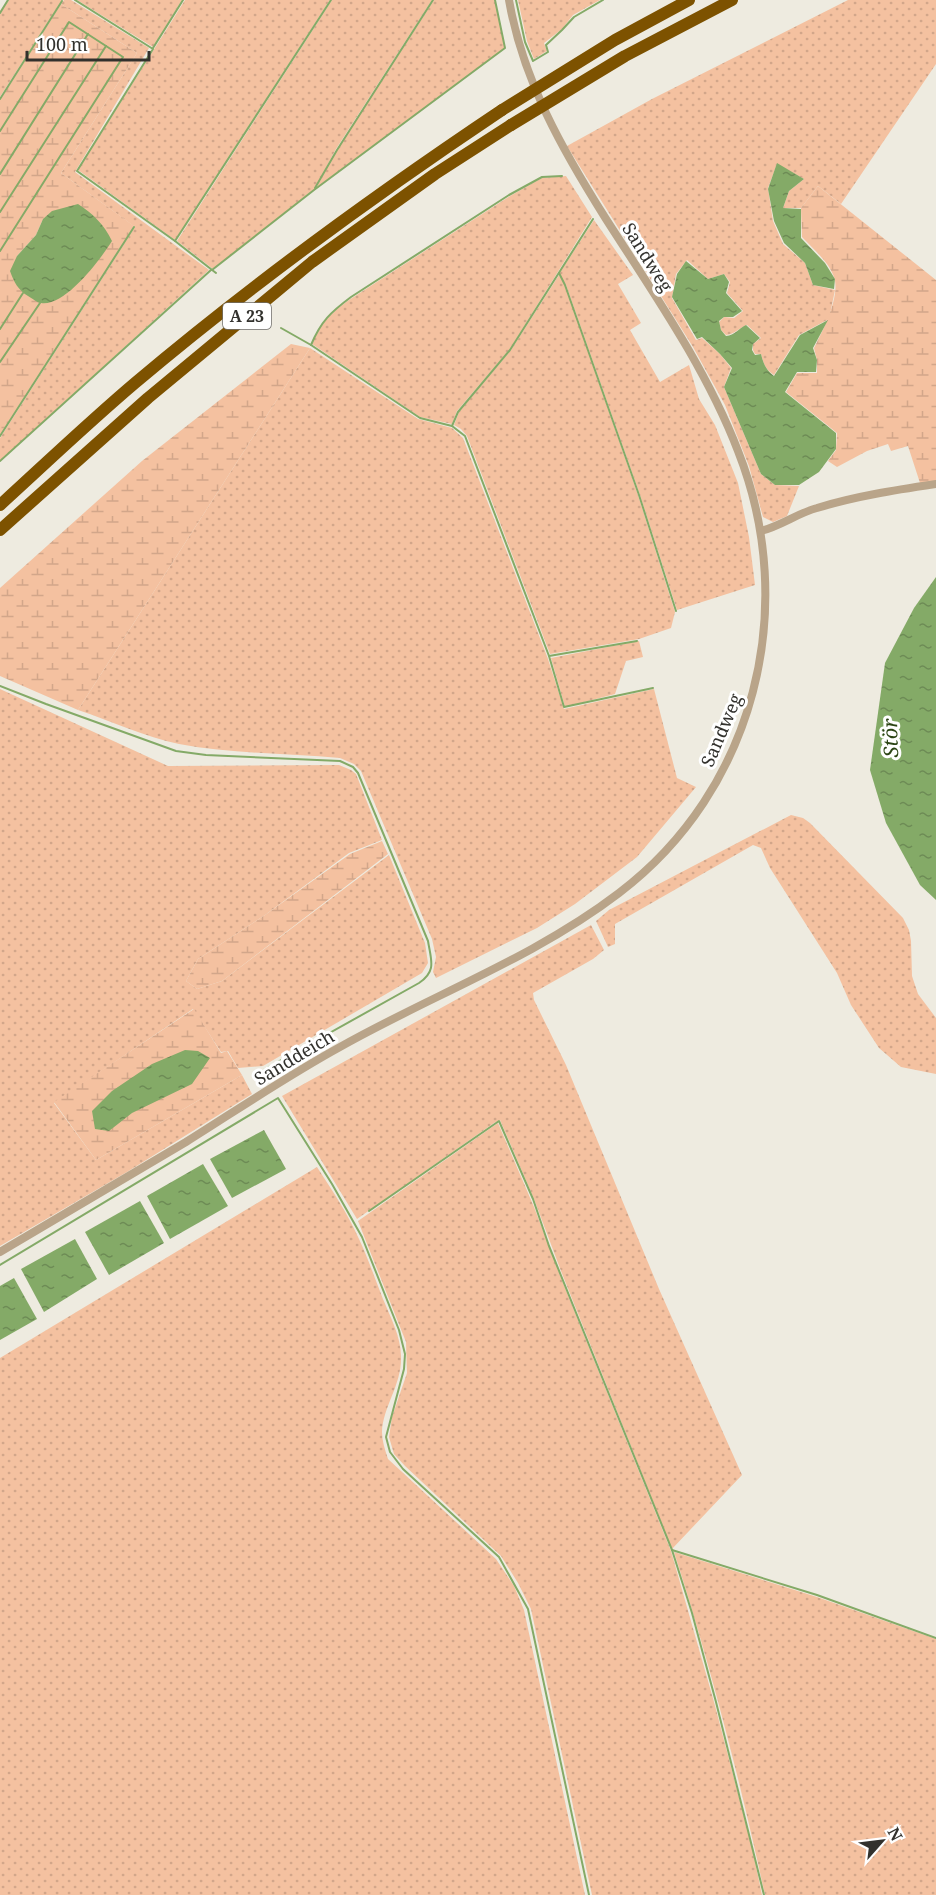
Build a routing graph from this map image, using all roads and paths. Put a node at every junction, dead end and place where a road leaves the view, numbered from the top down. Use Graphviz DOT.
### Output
graph roads {
  1 [pos="510,0"];
  2 [pos="689,0"];
  3 [pos="732,0"];
  4 [pos="936,484"];
  5 [pos="0,505"];
  6 [pos="0,530"];
  7 [pos="761,531"];
  8 [pos="609,900"];
  9 [pos="0,1252"];
  1 -- 7 [label="street, Sandweg"];
  2 -- 5 [label="highway, A 23, bridge"];
  3 -- 6 [label="highway, A 23, bridge"];
  4 -- 7 [label="street"];
  7 -- 8 [label="street, Sandweg"];
  8 -- 9 [label="street, Sanddeich"];
}
